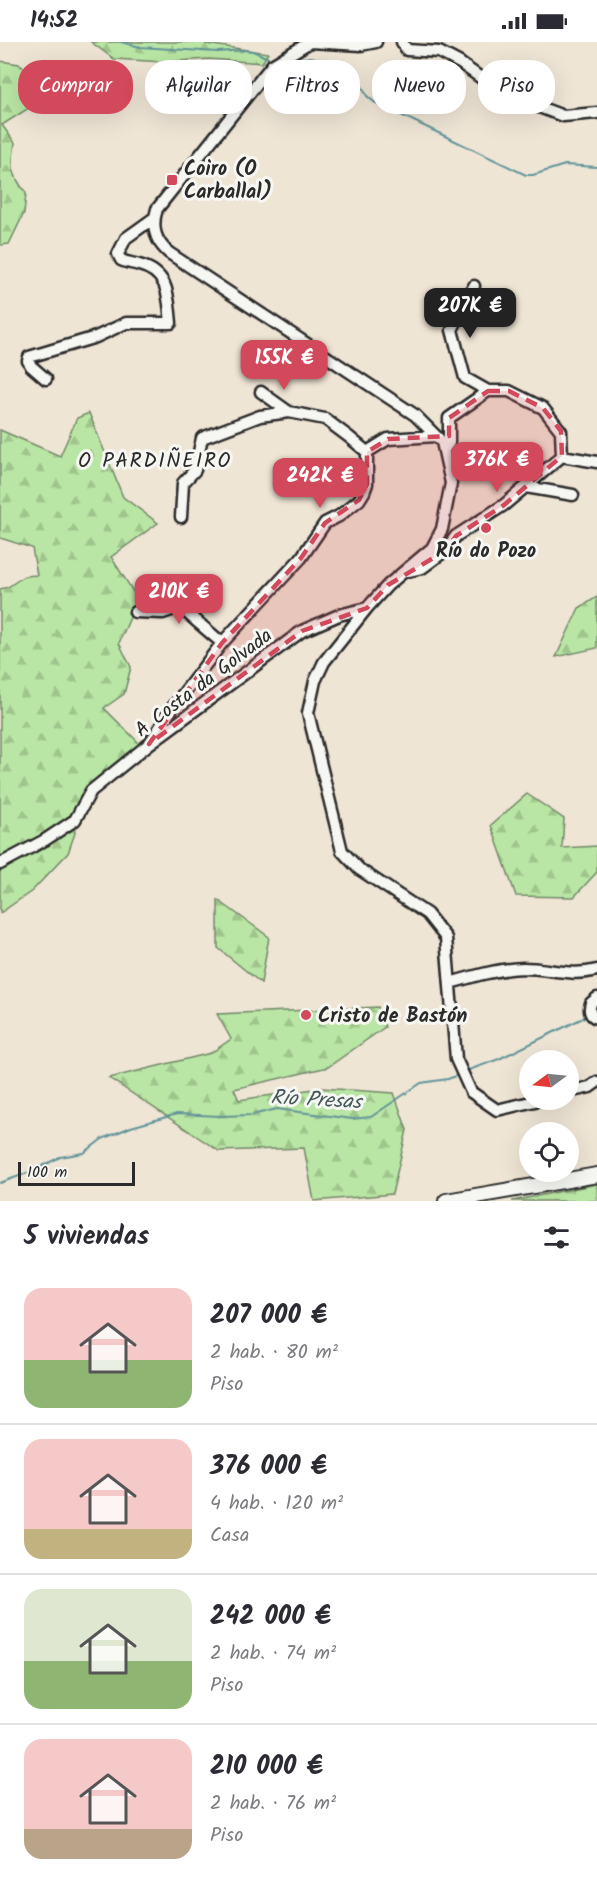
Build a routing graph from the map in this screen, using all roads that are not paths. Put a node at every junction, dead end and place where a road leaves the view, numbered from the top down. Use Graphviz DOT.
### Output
graph roads {
  1 [pos="376,42"];
  2 [pos="402,42"];
  3 [pos="597,113"];
  4 [pos="154,218"];
  5 [pos="474,286"];
  6 [pos="46,379"];
  7 [pos="488,391"];
  8 [pos="261,392"];
  9 [pos="289,412"];
  10 [pos="436,436"];
  11 [pos="444,450"];
  12 [pos="367,452"];
  13 [pos="562,456"];
  14 [pos="597,462"];
  15 [pos="526,487"];
  16 [pos="573,495"];
  17 [pos="181,517"];
  18 [pos="405,572"];
  19 [pos="367,608"];
  20 [pos="135,612"];
  21 [pos="222,643"];
  22 [pos="149,744"];
  23 [pos="0,864"];
  24 [pos="597,970"];
  25 [pos="450,983"];
  26 [pos="597,998"];
  27 [pos="597,1018"];
  28 [pos="597,1082"];
  29 [pos="579,1090"];
  30 [pos="519,1105"];
  31 [pos="597,1175"];
  32 [pos="446,1201"];
  1 -- 4 [label="street"];
  2 -- 3 [label="street"];
  4 -- 6 [label="street"];
  4 -- 10 [label="street"];
  5 -- 7 [label="street"];
  7 -- 11 [label="street"];
  7 -- 13 [label="street"];
  8 -- 9 [label="street"];
  9 -- 12 [label="street"];
  9 -- 17 [label="street"];
  10 -- 11 [label="street"];
  10 -- 12 [label="street"];
  11 -- 18 [label="street"];
  12 -- 21 [label="street"];
  13 -- 14 [label="street"];
  13 -- 15 [label="street"];
  15 -- 16 [label="street"];
  15 -- 18 [label="street"];
  18 -- 19 [label="street"];
  19 -- 22 [label="street, A Costa da Golvada"];
  19 -- 25 [label="street"];
  20 -- 21 [label="street"];
  21 -- 22 [label="street"];
  22 -- 23 [label="street, A Costa da Golvada"];
  24 -- 25 [label="street"];
  25 -- 30 [label="street"];
  26 -- 27 [label="street"];
  28 -- 29 [label="street"];
  31 -- 32 [label="main road"];
}
